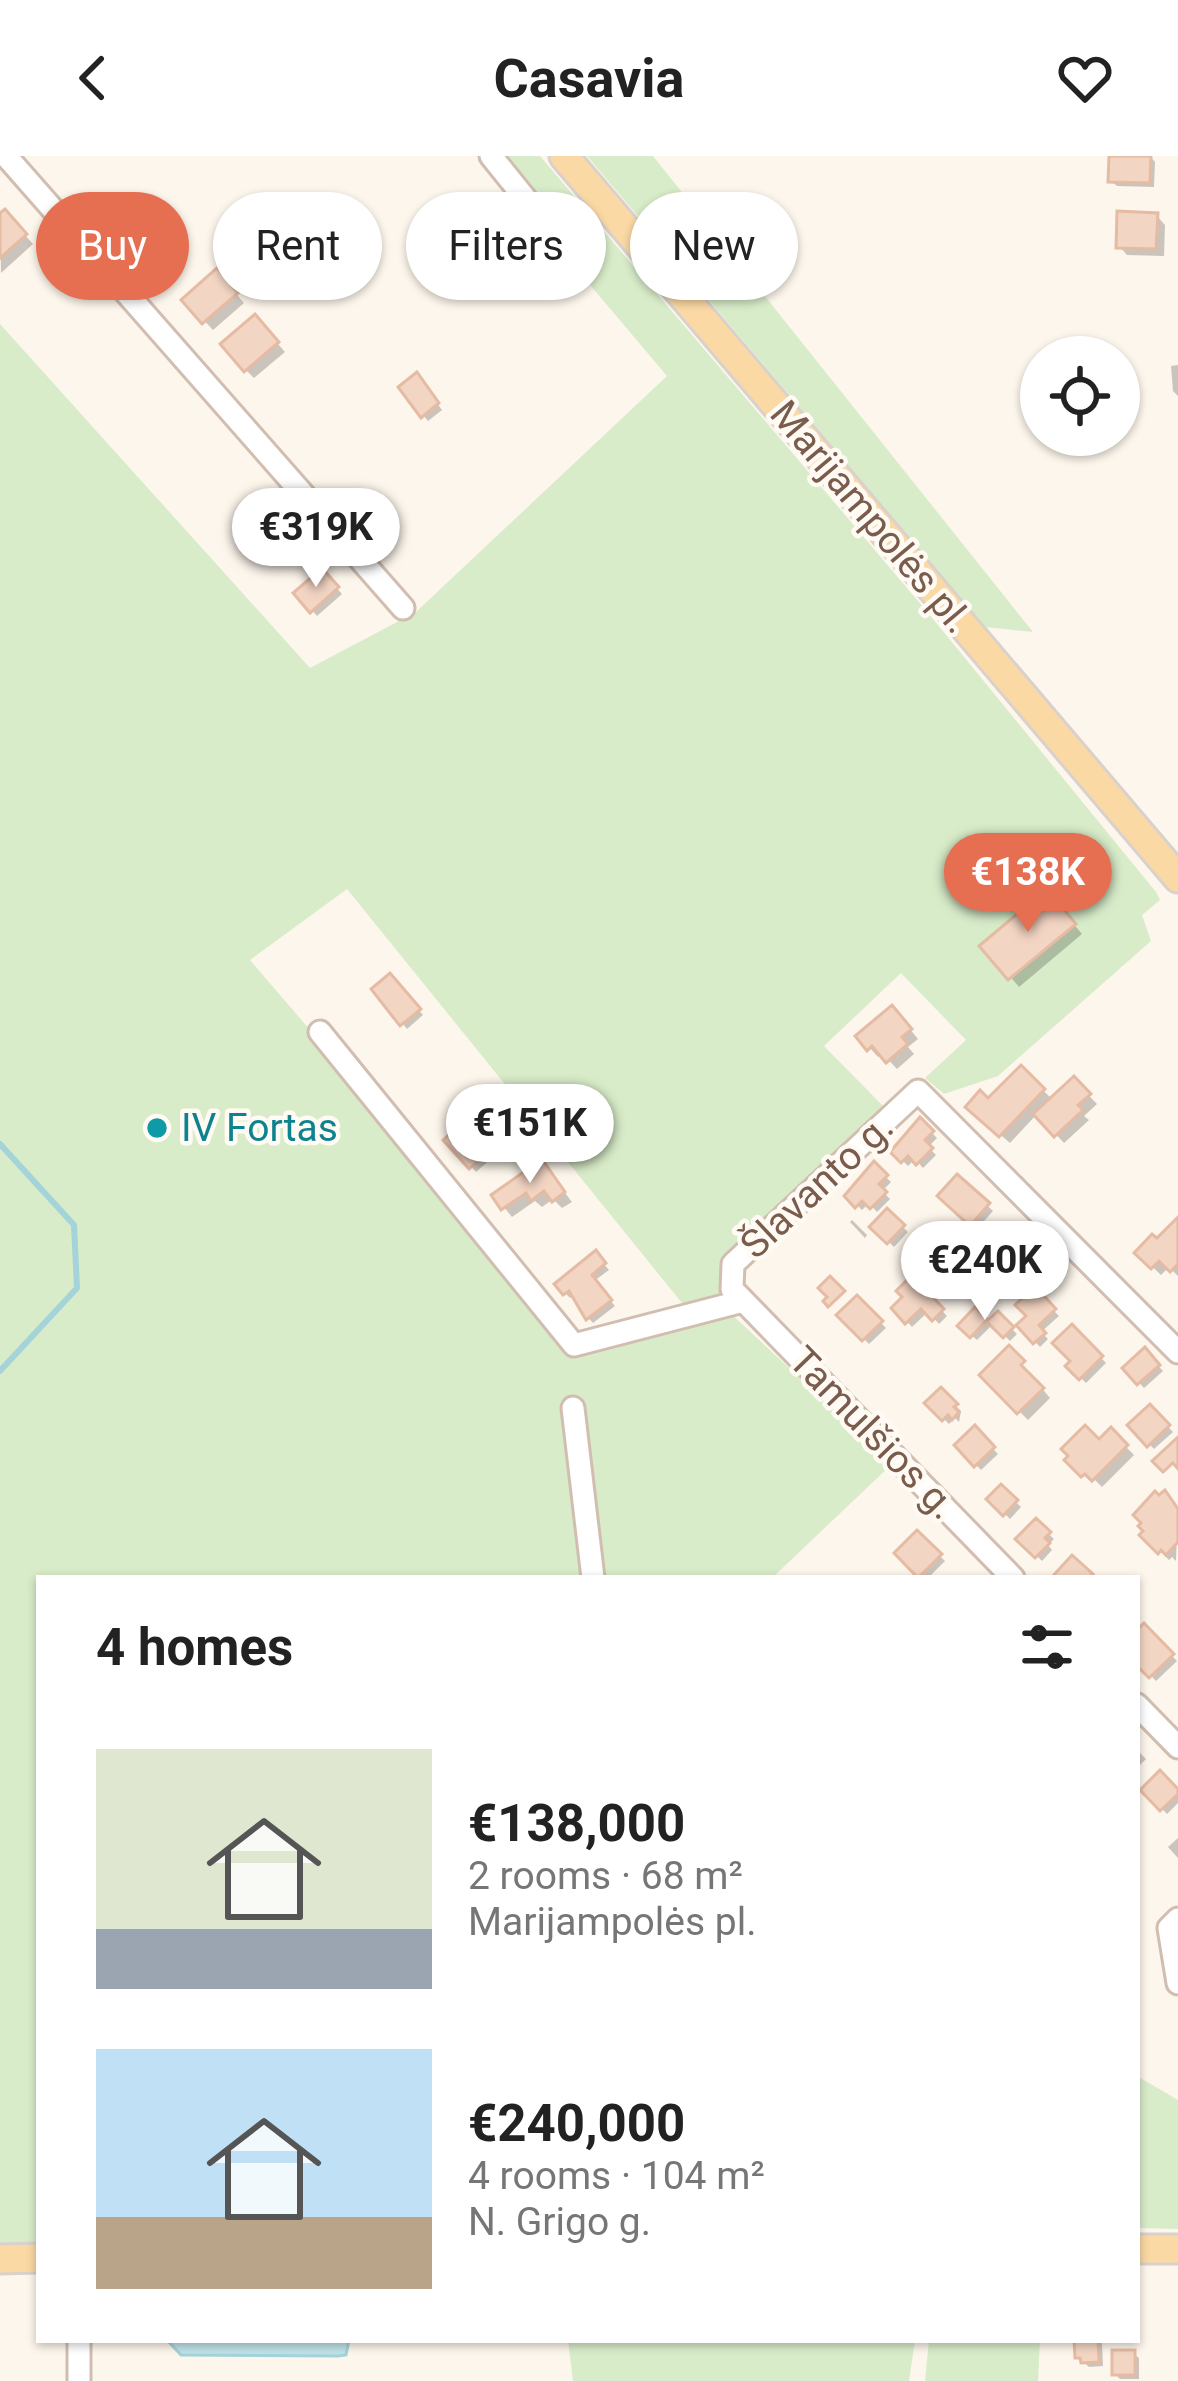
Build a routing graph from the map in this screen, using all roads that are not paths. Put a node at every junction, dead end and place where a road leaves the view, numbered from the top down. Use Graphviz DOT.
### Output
graph roads {
  1 [pos="6,156"];
  2 [pos="491,156"];
  3 [pos="564,156"];
  4 [pos="520,192"];
  5 [pos="403,608"];
  6 [pos="1178,878"];
  7 [pos="320,1032"];
  8 [pos="738,1295"];
  9 [pos="1178,1352"];
  10 [pos="573,1408"];
  11 [pos="593,1575"];
  12 [pos="1010,1575"];
  13 [pos="1140,1708"];
  14 [pos="1178,1747"];
  15 [pos="1178,1918"];
  16 [pos="1178,1983"];
  17 [pos="1140,2249"];
  18 [pos="1178,2249"];
  19 [pos="36,2258"];
  20 [pos="0,2259"];
  21 [pos="80,2343"];
  22 [pos="80,2381"];
  1 -- 5 [label="street"];
  2 -- 4 [label="street"];
  3 -- 6 [label="main road, Marijampolės pl."];
  7 -- 8 [label="street"];
  8 -- 9 [label="street, Šlavanto g."];
  8 -- 12 [label="street, Tamulšios g."];
  10 -- 11 [label="street"];
  13 -- 14 [label="street"];
  15 -- 16 [label="street"];
  17 -- 18 [label="main road"];
  19 -- 20 [label="main road"];
  21 -- 22 [label="street"];
}
